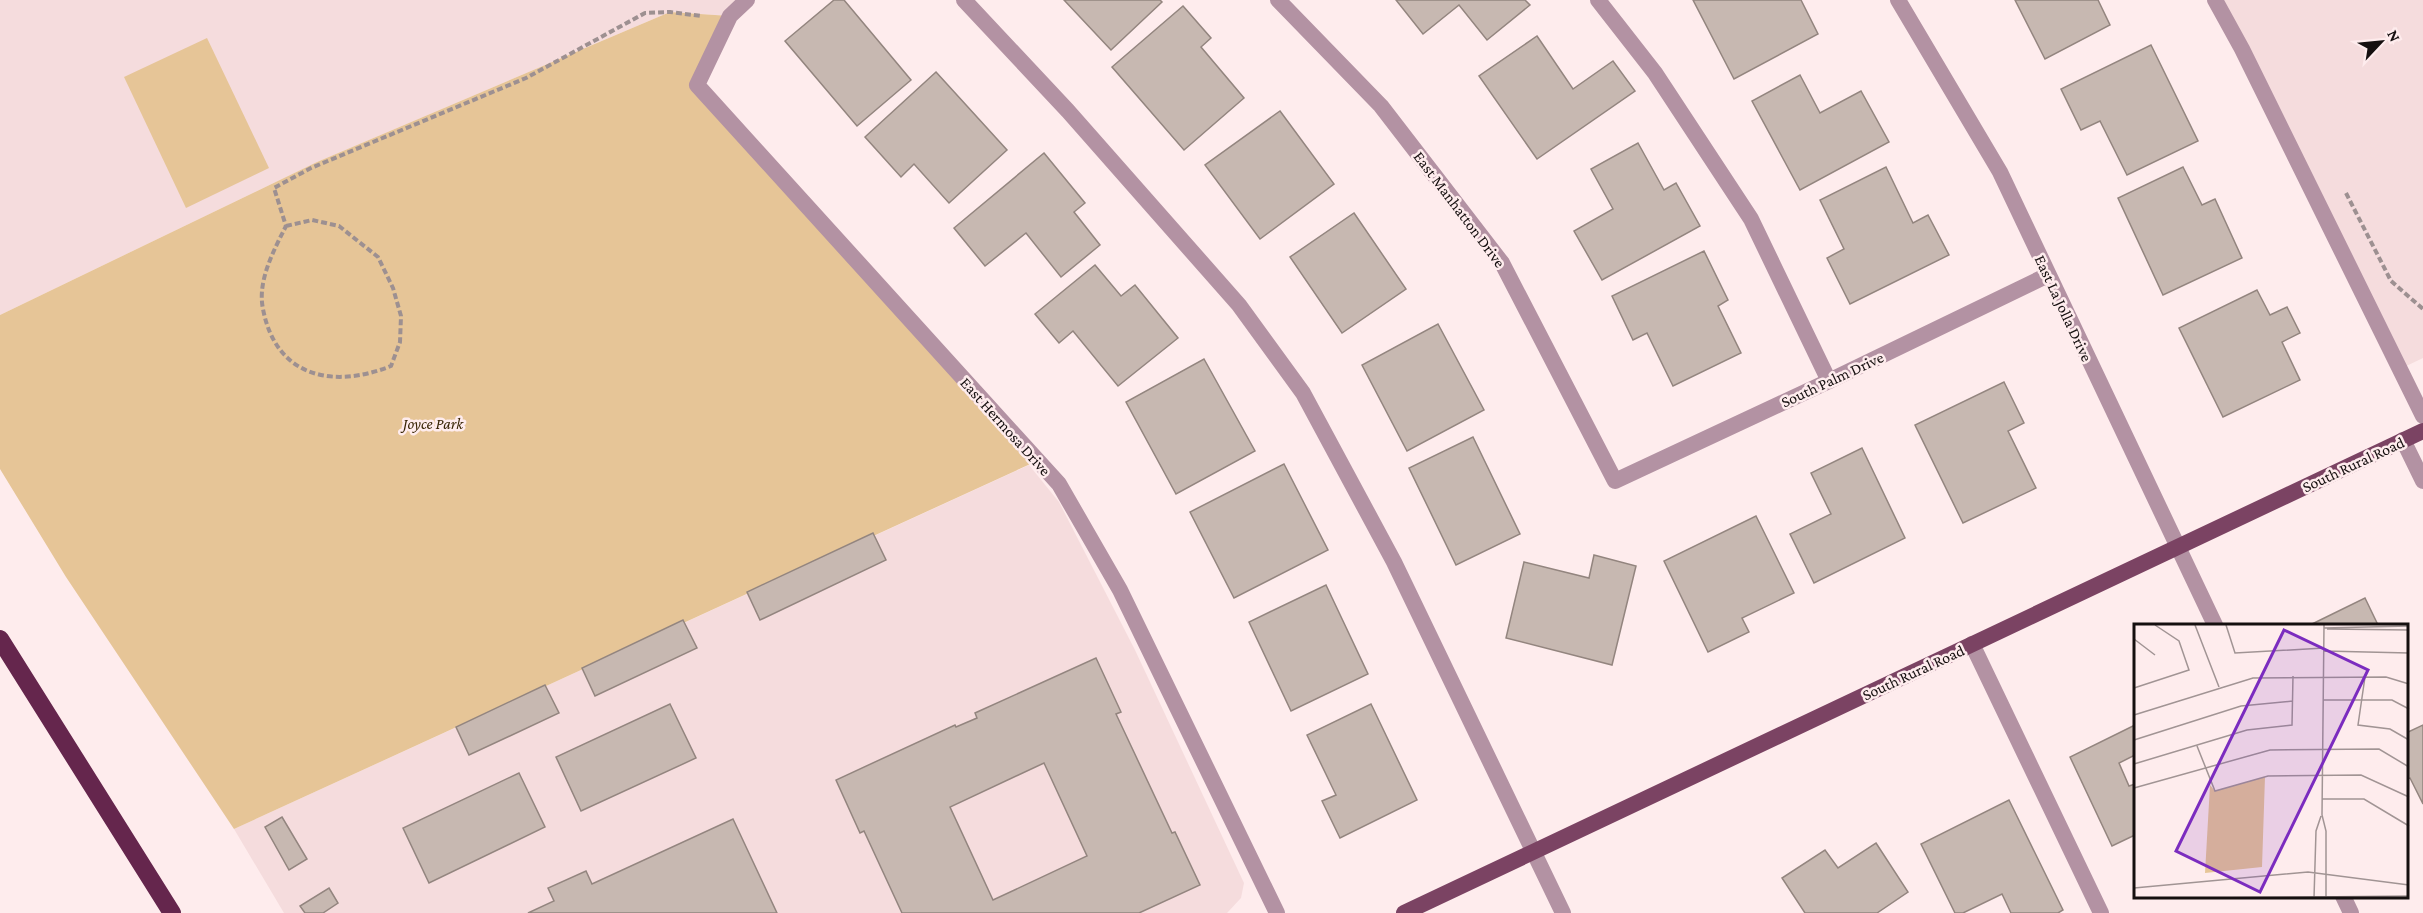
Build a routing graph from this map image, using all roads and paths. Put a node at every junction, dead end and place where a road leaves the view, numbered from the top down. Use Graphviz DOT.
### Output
graph roads {
  1 [pos="747,0"];
  2 [pos="964,0"];
  3 [pos="1278,0"];
  4 [pos="1598,0"];
  5 [pos="1898,0"];
  6 [pos="2215,0"];
  7 [pos="693,14"];
  8 [pos="2342,185"];
  9 [pos="286,226"];
  10 [pos="2048,275"];
  11 [pos="2423,309"];
  12 [pos="1829,381"];
  13 [pos="2423,416"];
  14 [pos="2423,431"];
  15 [pos="2403,440"];
  16 [pos="1615,481"];
  17 [pos="2423,481"];
  18 [pos="2178,547"];
  19 [pos="2215,624"];
  20 [pos="0,639"];
  21 [pos="1972,644"];
  22 [pos="1534,853"];
  23 [pos="2344,898"];
  24 [pos="172,913"];
  25 [pos="1278,913"];
  26 [pos="1404,913"];
  27 [pos="1563,913"];
  28 [pos="2101,913"];
  29 [pos="2351,913"];
  1 -- 25 [label="street, East Hermosa Drive"];
  2 -- 22 [label="street"];
  3 -- 16 [label="street, East Manhatton Drive"];
  4 -- 12 [label="street"];
  5 -- 10 [label="street, East La Jolla Drive"];
  6 -- 13 [label="street"];
  7 -- 9 [label="path"];
  8 -- 11 [label="path"];
  9 -- 9 [label="path"];
  10 -- 12 [label="street, South Palm Drive"];
  10 -- 18 [label="street, East La Jolla Drive"];
  12 -- 16 [label="street, South Palm Drive"];
  14 -- 15 [label="main road, South Rural Road"];
  15 -- 17 [label="street"];
  15 -- 18 [label="main road, South Rural Road"];
  18 -- 19 [label="street, East La Jolla Drive"];
  18 -- 21 [label="main road, South Rural Road"];
  20 -- 24 [label="highway"];
  21 -- 22 [label="main road, South Rural Road"];
  21 -- 28 [label="street"];
  22 -- 26 [label="main road, South Rural Road"];
  22 -- 27 [label="street"];
  23 -- 29 [label="street"];
}
